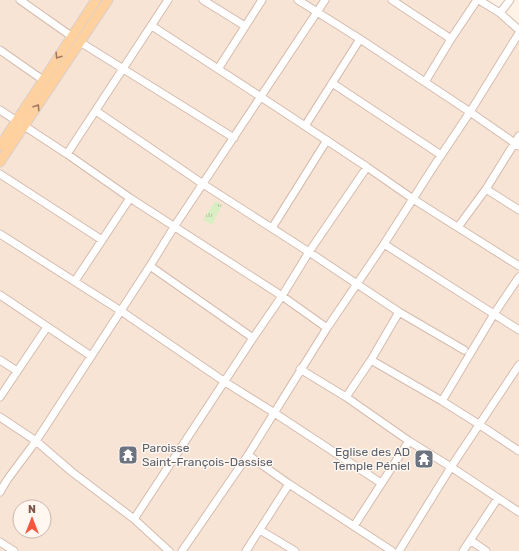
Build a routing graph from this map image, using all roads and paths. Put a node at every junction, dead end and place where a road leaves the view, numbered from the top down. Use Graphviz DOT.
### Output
graph roads {
  1 [pos="20,0"];
  2 [pos="96,0"];
  3 [pos="108,0"];
  4 [pos="168,0"];
  5 [pos="203,0"];
  6 [pos="262,0"];
  7 [pos="298,0"];
  8 [pos="325,0"];
  9 [pos="392,0"];
  10 [pos="478,0"];
  11 [pos="510,0"];
  12 [pos="317,13"];
  13 [pos="500,13"];
  14 [pos="152,26"];
  15 [pos="245,26"];
  16 [pos="519,31"];
  17 [pos="71,36"];
  18 [pos="360,39"];
  19 [pos="451,39"];
  20 [pos="80,42"];
  21 [pos="0,50"];
  22 [pos="122,69"];
  23 [pos="218,69"];
  24 [pos="43,80"];
  25 [pos="425,82"];
  26 [pos="332,83"];
  27 [pos="261,97"];
  28 [pos="0,110"];
  29 [pos="96,111"];
  30 [pos="470,112"];
  31 [pos="20,124"];
  32 [pos="305,126"];
  33 [pos="519,136"];
  34 [pos="234,138"];
  35 [pos="327,140"];
  36 [pos="517,145"];
  37 [pos="0,146"];
  38 [pos="67,154"];
  39 [pos="441,155"];
  40 [pos="0,162"];
  41 [pos="367,167"];
  42 [pos="0,174"];
  43 [pos="203,184"];
  44 [pos="486,189"];
  45 [pos="130,198"];
  46 [pos="413,199"];
  47 [pos="519,210"];
  48 [pos="174,227"];
  49 [pos="272,228"];
  50 [pos="458,228"];
  51 [pos="0,234"];
  52 [pos="102,240"];
  53 [pos="384,244"];
  54 [pos="309,252"];
  55 [pos="150,266"];
  56 [pos="519,266"];
  57 [pos="519,277"];
  58 [pos="75,281"];
  59 [pos="357,284"];
  60 [pos="0,295"];
  61 [pos="282,296"];
  62 [pos="121,311"];
  63 [pos="399,312"];
  64 [pos="494,314"];
  65 [pos="47,327"];
  66 [pos="327,328"];
  67 [pos="519,330"];
  68 [pos="253,338"];
  69 [pos="464,350"];
  70 [pos="90,356"];
  71 [pos="0,360"];
  72 [pos="370,360"];
  73 [pos="519,364"];
  74 [pos="300,369"];
  75 [pos="17,372"];
  76 [pos="225,382"];
  77 [pos="0,397"];
  78 [pos="346,397"];
  79 [pos="442,401"];
  80 [pos="274,412"];
  81 [pos="0,417"];
  82 [pos="480,425"];
  83 [pos="36,441"];
  84 [pos="409,441"];
  85 [pos="519,451"];
  86 [pos="248,455"];
  87 [pos="451,467"];
  88 [pos="0,475"];
  89 [pos="7,480"];
  90 [pos="381,483"];
  91 [pos="289,484"];
  92 [pos="0,492"];
  93 [pos="498,498"];
  94 [pos="519,512"];
  95 [pos="134,519"];
  96 [pos="354,526"];
  97 [pos="260,530"];
  98 [pos="470,540"];
  99 [pos="0,542"];
  100 [pos="14,551"];
  101 [pos="169,551"];
  102 [pos="182,551"];
  103 [pos="246,551"];
  104 [pos="295,551"];
  105 [pos="392,551"];
  106 [pos="399,551"];
  107 [pos="463,551"];
  108 [pos="486,551"];
  1 -- 17 [label="street"];
  2 -- 17 [label="main road"];
  3 -- 20 [label="main road"];
  4 -- 14 [label="street"];
  5 -- 15 [label="street"];
  6 -- 15 [label="street"];
  7 -- 12 [label="street"];
  8 -- 12 [label="street"];
  9 -- 19 [label="street"];
  10 -- 13 [label="street"];
  10 -- 19 [label="street"];
  11 -- 13 [label="street"];
  12 -- 18 [label="street"];
  12 -- 27 [label="street"];
  13 -- 16 [label="street"];
  14 -- 22 [label="street"];
  14 -- 23 [label="street"];
  15 -- 23 [label="street"];
  16 -- 30 [label="street"];
  17 -- 24 [label="main road, one-way"];
  18 -- 25 [label="street"];
  18 -- 26 [label="street"];
  19 -- 25 [label="street"];
  20 -- 22 [label="street"];
  31 -- 20 [label="main road, one-way"];
  21 -- 24 [label="street"];
  22 -- 29 [label="street"];
  22 -- 34 [label="street"];
  23 -- 27 [label="street"];
  24 -- 31 [label="main road"];
  25 -- 30 [label="street"];
  26 -- 32 [label="street"];
  26 -- 39 [label="street"];
  27 -- 32 [label="street"];
  27 -- 34 [label="street"];
  28 -- 31 [label="street"];
  29 -- 38 [label="street"];
  29 -- 43 [label="street"];
  30 -- 36 [label="street"];
  30 -- 39 [label="street"];
  31 -- 37 [label="main road"];
  31 -- 38 [label="street"];
  31 -- 40 [label="main road"];
  32 -- 35 [label="street"];
  33 -- 36 [label="street"];
  34 -- 43 [label="street"];
  35 -- 41 [label="street"];
  35 -- 49 [label="street"];
  36 -- 44 [label="street"];
  38 -- 45 [label="street"];
  39 -- 46 [label="street"];
  41 -- 46 [label="street"];
  41 -- 54 [label="street"];
  42 -- 52 [label="street"];
  43 -- 48 [label="street"];
  43 -- 49 [label="street"];
  44 -- 47 [label="street"];
  44 -- 50 [label="street"];
  45 -- 48 [label="street"];
  45 -- 52 [label="street"];
  46 -- 50 [label="street"];
  46 -- 53 [label="street"];
  48 -- 55 [label="street"];
  48 -- 61 [label="street"];
  49 -- 54 [label="street"];
  50 -- 56 [label="street"];
  51 -- 58 [label="street"];
  52 -- 58 [label="street"];
  53 -- 59 [label="street"];
  53 -- 64 [label="street"];
  54 -- 59 [label="street"];
  54 -- 61 [label="street"];
  55 -- 62 [label="street"];
  55 -- 68 [label="street"];
  57 -- 64 [label="street"];
  58 -- 62 [label="street"];
  59 -- 63 [label="street"];
  59 -- 66 [label="street"];
  60 -- 65 [label="street"];
  61 -- 66 [label="street"];
  61 -- 68 [label="street"];
  62 -- 70 [label="street"];
  62 -- 76 [label="street"];
  63 -- 69 [label="street"];
  63 -- 72 [label="street"];
  64 -- 67 [label="street"];
  64 -- 79 [label="street"];
  65 -- 70 [label="street"];
  65 -- 75 [label="street"];
  66 -- 74 [label="street"];
  68 -- 76 [label="street"];
  70 -- 83 [label="street"];
  71 -- 75 [label="street"];
  72 -- 78 [label="street"];
  72 -- 79 [label="street"];
  73 -- 82 [label="street"];
  74 -- 78 [label="street"];
  74 -- 80 [label="street"];
  75 -- 77 [label="street"];
  76 -- 80 [label="street"];
  76 -- 95 [label="street"];
  78 -- 84 [label="street"];
  79 -- 82 [label="street"];
  80 -- 86 [label="street"];
  80 -- 90 [label="street"];
  81 -- 83 [label="street"];
  82 -- 85 [label="street"];
  82 -- 87 [label="street"];
  83 -- 89 [label="street"];
  83 -- 95 [label="street"];
  84 -- 87 [label="street"];
  84 -- 90 [label="street"];
  86 -- 91 [label="street"];
  86 -- 102 [label="street"];
  87 -- 93 [label="street"];
  87 -- 106 [label="street"];
  88 -- 89 [label="street"];
  89 -- 92 [label="street"];
  90 -- 96 [label="street"];
  91 -- 96 [label="street"];
  91 -- 97 [label="street"];
  93 -- 94 [label="street"];
  93 -- 98 [label="street"];
  95 -- 101 [label="street"];
  96 -- 105 [label="street"];
  97 -- 103 [label="street"];
  97 -- 104 [label="street"];
  98 -- 107 [label="street"];
  98 -- 108 [label="street"];
  99 -- 100 [label="street"];
}
